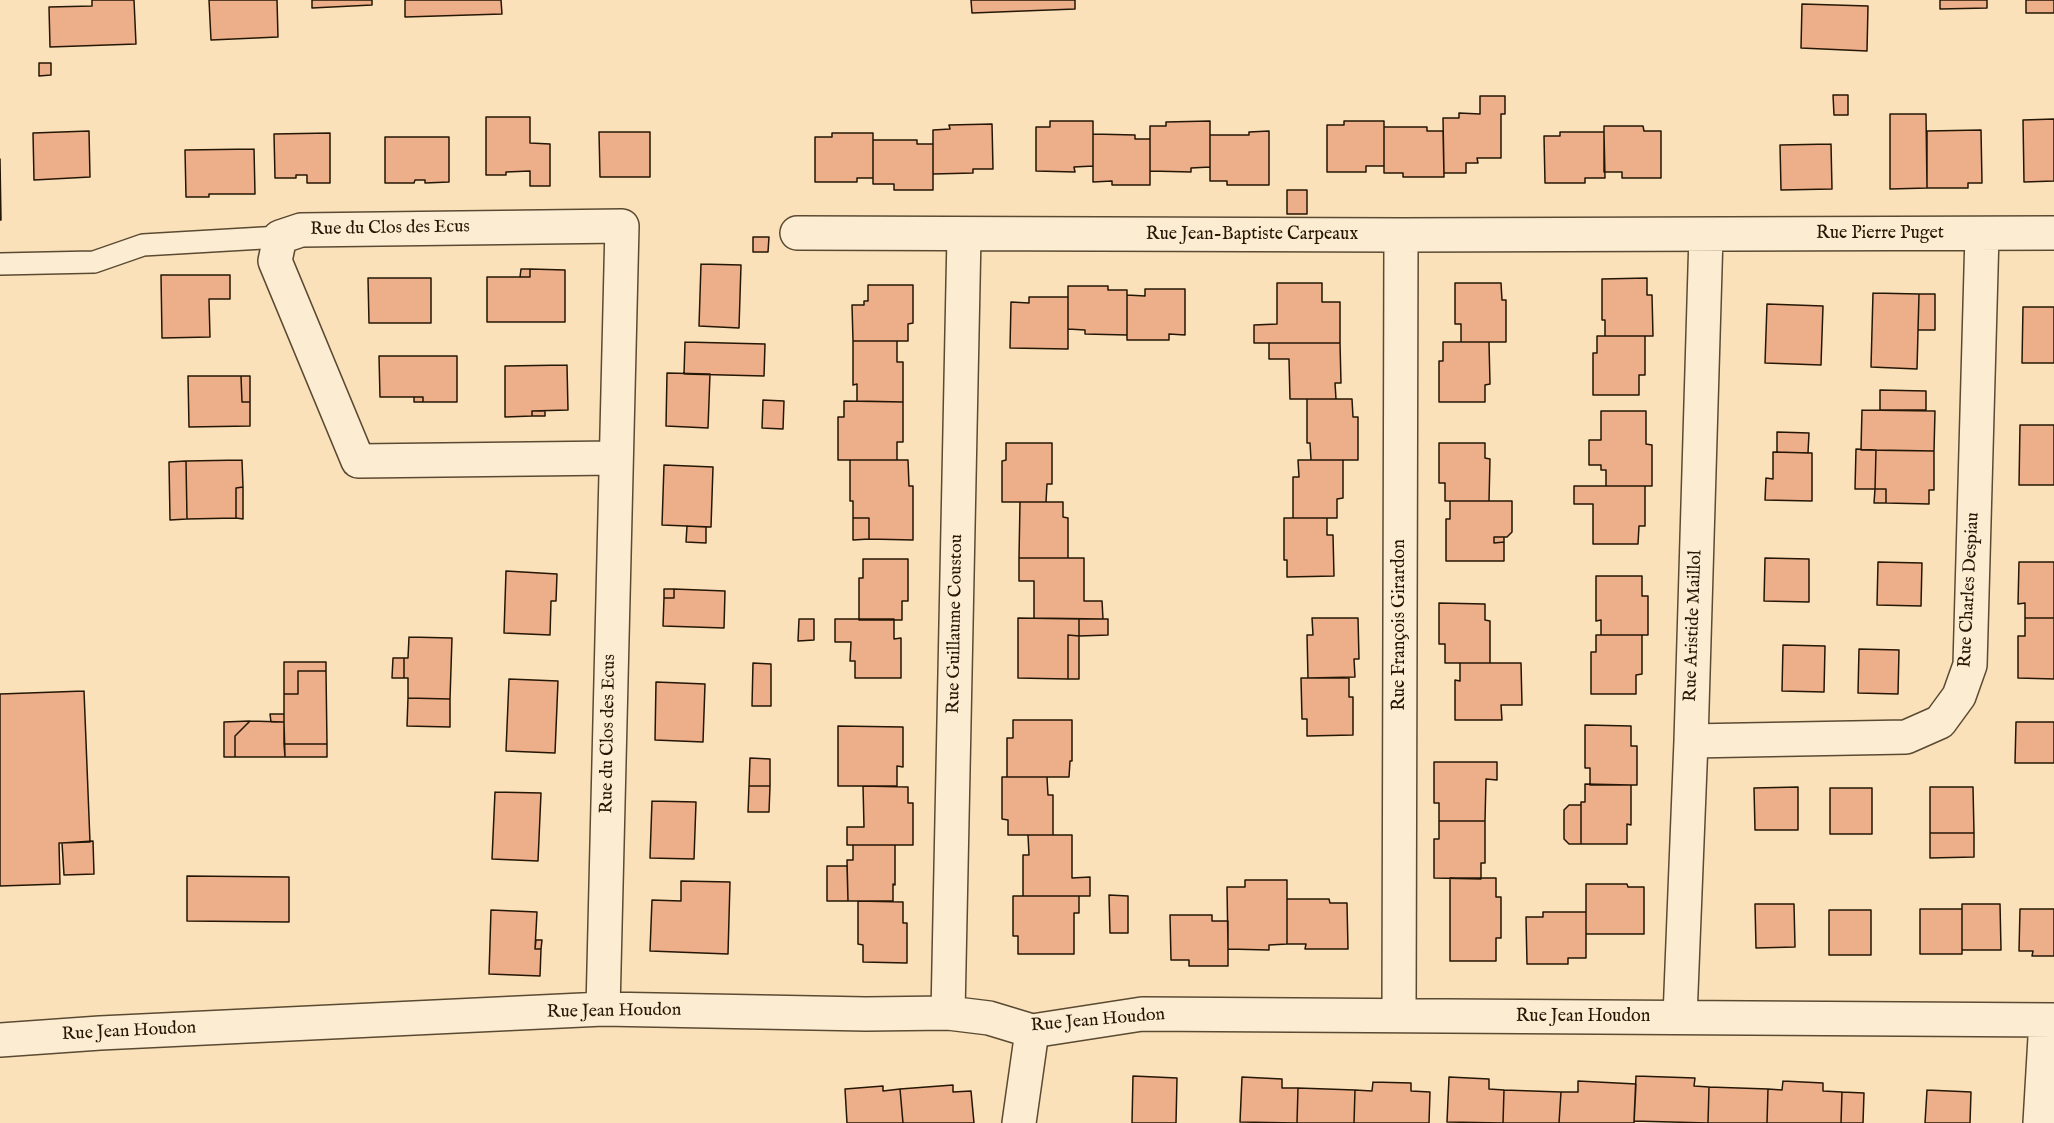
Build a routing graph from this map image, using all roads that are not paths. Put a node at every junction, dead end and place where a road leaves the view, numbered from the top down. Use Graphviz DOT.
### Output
graph roads {
  1 [pos="797,233"];
  2 [pos="2054,233"];
  3 [pos="1982,234"];
  4 [pos="964,235"];
  5 [pos="1401,235"];
  6 [pos="1706,235"];
  7 [pos="280,237"];
  8 [pos="0,264"];
  9 [pos="615,458"];
  10 [pos="1690,741"];
  11 [pos="603,1009"];
  12 [pos="948,1013"];
  13 [pos="1399,1015"];
  14 [pos="1680,1017"];
  15 [pos="2050,1020"];
  16 [pos="1032,1030"];
  17 [pos="0,1041"];
  18 [pos="1019,1123"];
  19 [pos="2040,1123"];
  1 -- 4 [label="street, Rue Jean-Baptiste Carpeaux"];
  2 -- 3 [label="street, Rue Pierre Puget"];
  3 -- 6 [label="street, Rue Pierre Puget"];
  3 -- 10 [label="street, Rue Charles Despiau"];
  4 -- 5 [label="street, Rue Jean-Baptiste Carpeaux"];
  4 -- 12 [label="street, Rue Guillaume Coustou"];
  5 -- 6 [label="street, Rue Jean-Baptiste Carpeaux"];
  5 -- 13 [label="street, Rue François Girardon"];
  6 -- 10 [label="street, Rue Aristide Maillol"];
  7 -- 8 [label="lane"];
  7 -- 9 [label="street"];
  7 -- 9 [label="street, Rue du Clos des Ecus"];
  9 -- 11 [label="street, Rue du Clos des Ecus"];
  10 -- 14 [label="street, Rue Aristide Maillol"];
  11 -- 12 [label="street, Rue Jean Houdon"];
  11 -- 17 [label="street, Rue Jean Houdon"];
  12 -- 16 [label="street, Rue Jean Houdon"];
  13 -- 14 [label="street, Rue Jean Houdon"];
  13 -- 16 [label="street, Rue Jean Houdon"];
  14 -- 15 [label="street, Rue Jean Houdon"];
  15 -- 19 [label="street"];
  16 -- 18 [label="street"];
}
